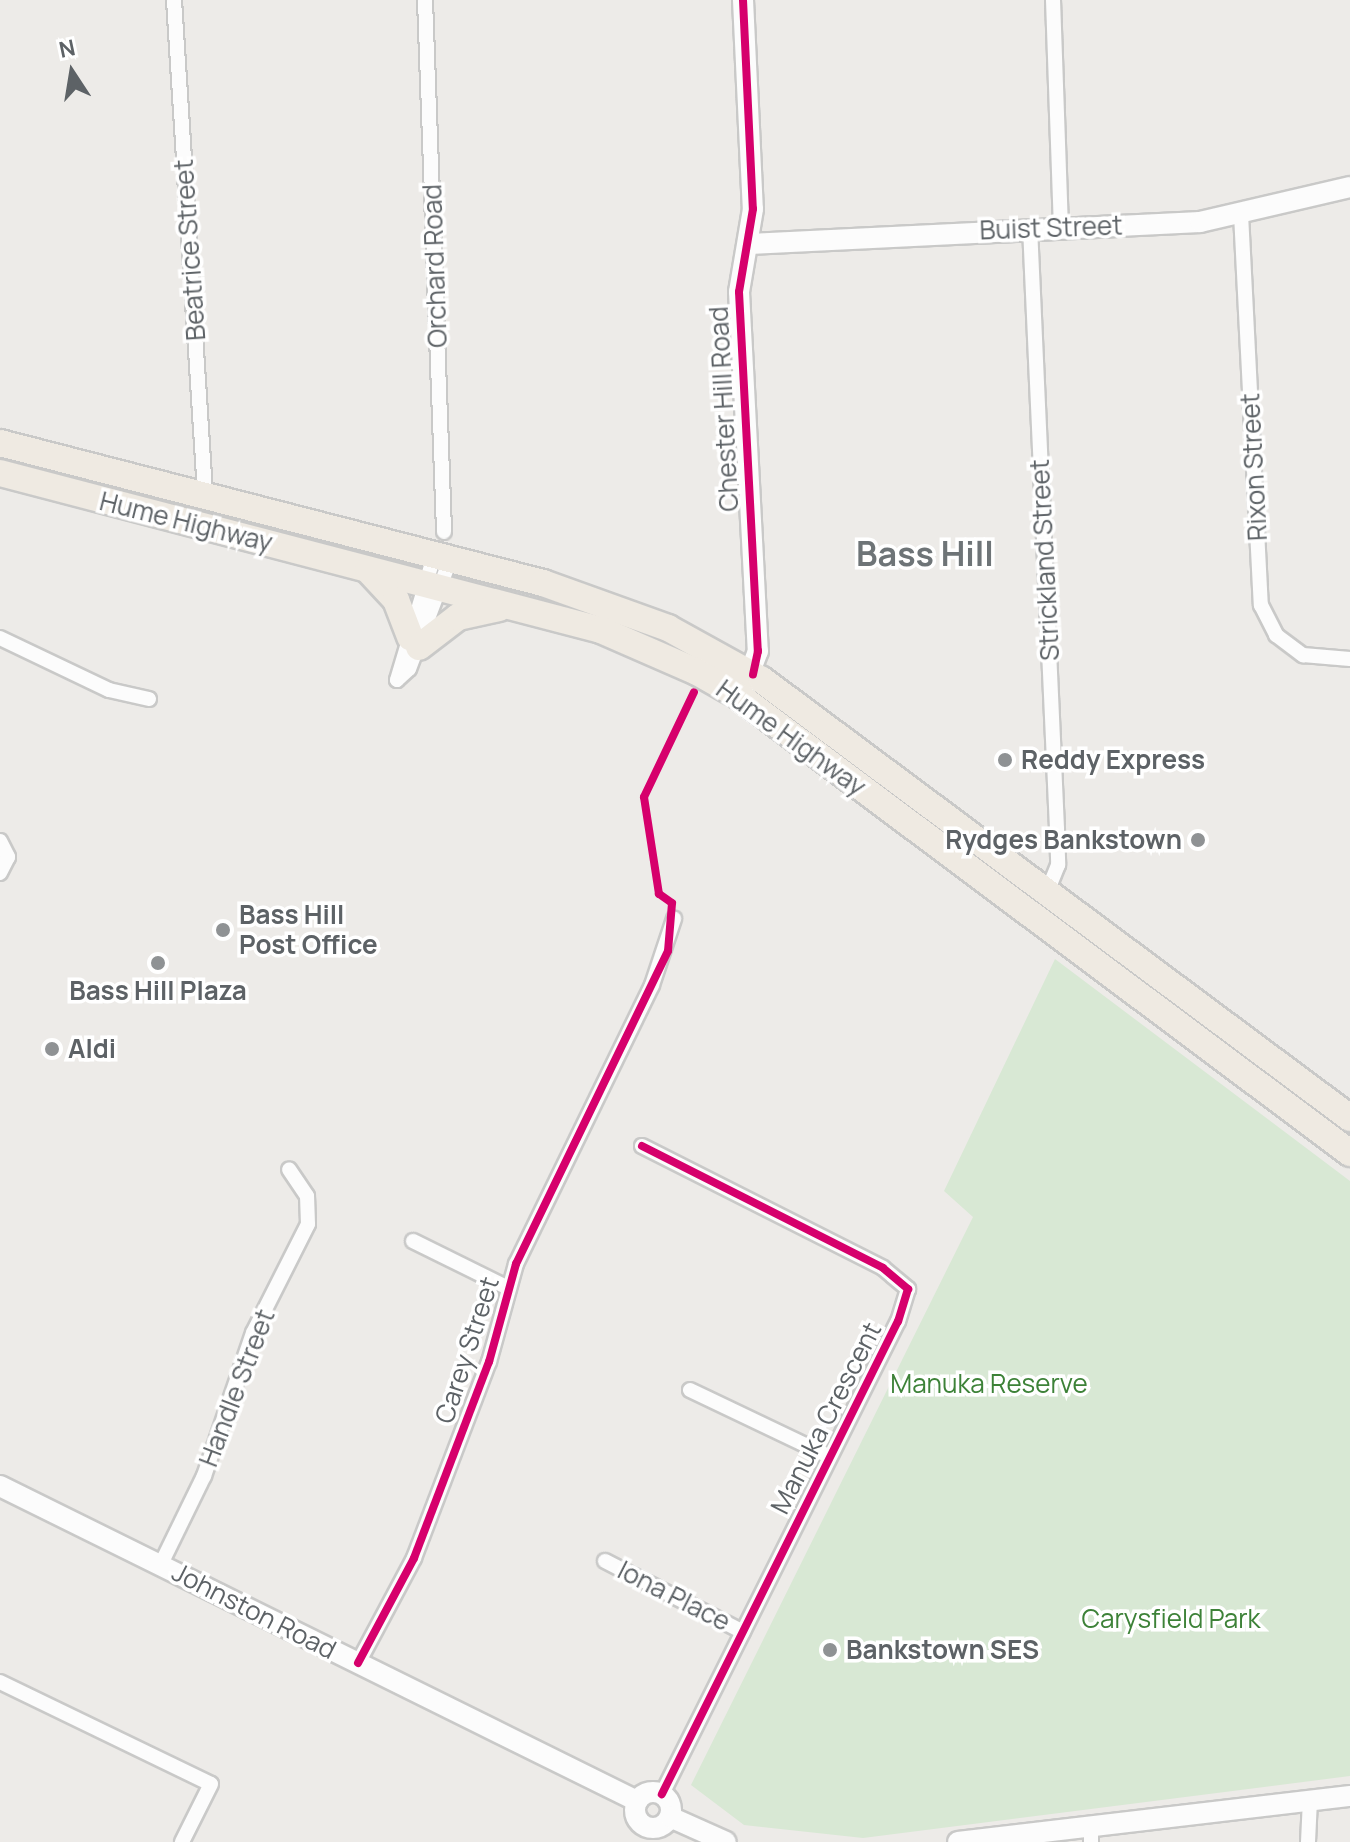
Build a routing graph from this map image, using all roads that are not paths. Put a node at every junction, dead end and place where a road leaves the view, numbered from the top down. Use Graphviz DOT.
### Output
graph roads {
  1 [pos="174,0"];
  2 [pos="425,0"];
  3 [pos="743,0"];
  4 [pos="1053,0"];
  5 [pos="1350,187"];
  6 [pos="1241,214"];
  7 [pos="1061,226"];
  8 [pos="1030,227"];
  9 [pos="749,244"];
  10 [pos="0,432"];
  11 [pos="0,444"];
  12 [pos="0,473"];
  13 [pos="206,499"];
  14 [pos="443,549"];
  15 [pos="368,570"];
  16 [pos="434,587"];
  17 [pos="510,606"];
  18 [pos="0,638"];
  19 [pos="414,642"];
  20 [pos="1350,659"];
  21 [pos="746,685"];
  22 [pos="149,699"];
  23 [pos="0,841"];
  24 [pos="0,873"];
  25 [pos="1047,892"];
  26 [pos="674,919"];
  27 [pos="1350,1118"];
  28 [pos="642,1146"];
  29 [pos="1350,1153"];
  30 [pos="289,1169"];
  31 [pos="413,1241"];
  32 [pos="508,1288"];
  33 [pos="690,1390"];
  34 [pos="826,1455"];
  35 [pos="0,1486"];
  36 [pos="605,1561"];
  37 [pos="161,1564"];
  38 [pos="743,1632"];
  39 [pos="358,1663"];
  40 [pos="0,1682"];
  41 [pos="662,1794"];
  42 [pos="1350,1796"];
  43 [pos="1310,1800"];
  44 [pos="637,1801"];
  45 [pos="670,1817"];
  46 [pos="1091,1833"];
  47 [pos="642,1834"];
  48 [pos="182,1842"];
  49 [pos="726,1842"];
  50 [pos="958,1842"];
  51 [pos="1308,1842"];
  1 -- 13 [label="street, Beatrice Street"];
  2 -- 14 [label="street, Orchard Road"];
  3 -- 9 [label="street, Chester Hill Road"];
  4 -- 7 [label="street"];
  5 -- 6 [label="street, Buist Street"];
  6 -- 7 [label="street, Buist Street"];
  6 -- 20 [label="street, Rixon Street"];
  7 -- 8 [label="street, Buist Street"];
  8 -- 9 [label="street, Buist Street"];
  8 -- 25 [label="street, Strickland Street"];
  9 -- 21 [label="street, Chester Hill Road"];
  10 -- 11 [label="street"];
  11 -- 13 [label="highway, Hume Highway"];
  12 -- 15 [label="highway, Hume Highway"];
  13 -- 14 [label="highway, Hume Highway"];
  14 -- 16 [label="street, Orchard Road"];
  14 -- 21 [label="highway, Hume Highway"];
  15 -- 16 [label="highway, Hume Highway"];
  15 -- 19 [label="highway"];
  16 -- 17 [label="highway, Hume Highway"];
  16 -- 19 [label="street, Orchard Road"];
  17 -- 19 [label="highway"];
  17 -- 21 [label="highway, Hume Highway"];
  18 -- 22 [label="street"];
  21 -- 25 [label="highway, Hume Highway"];
  21 -- 29 [label="highway, Hume Highway"];
  23 -- 24 [label="street"];
  25 -- 27 [label="highway, Hume Highway"];
  26 -- 32 [label="street, Carey Street"];
  28 -- 34 [label="street, Manuka Crescent"];
  30 -- 37 [label="street, Handle Street"];
  31 -- 32 [label="street"];
  32 -- 39 [label="street, Carey Street"];
  33 -- 34 [label="street"];
  34 -- 38 [label="street, Manuka Crescent"];
  35 -- 37 [label="street, Johnston Road"];
  36 -- 38 [label="street, Iona Place"];
  37 -- 39 [label="street, Johnston Road"];
  38 -- 41 [label="street, Manuka Crescent"];
  39 -- 44 [label="street, Johnston Road"];
  40 -- 48 [label="street"];
  41 -- 44 [label="street"];
  41 -- 45 [label="street"];
  42 -- 43 [label="street"];
  43 -- 46 [label="street"];
  43 -- 51 [label="street"];
  44 -- 47 [label="street"];
  45 -- 47 [label="street"];
  45 -- 49 [label="street"];
  46 -- 50 [label="street"];
}
